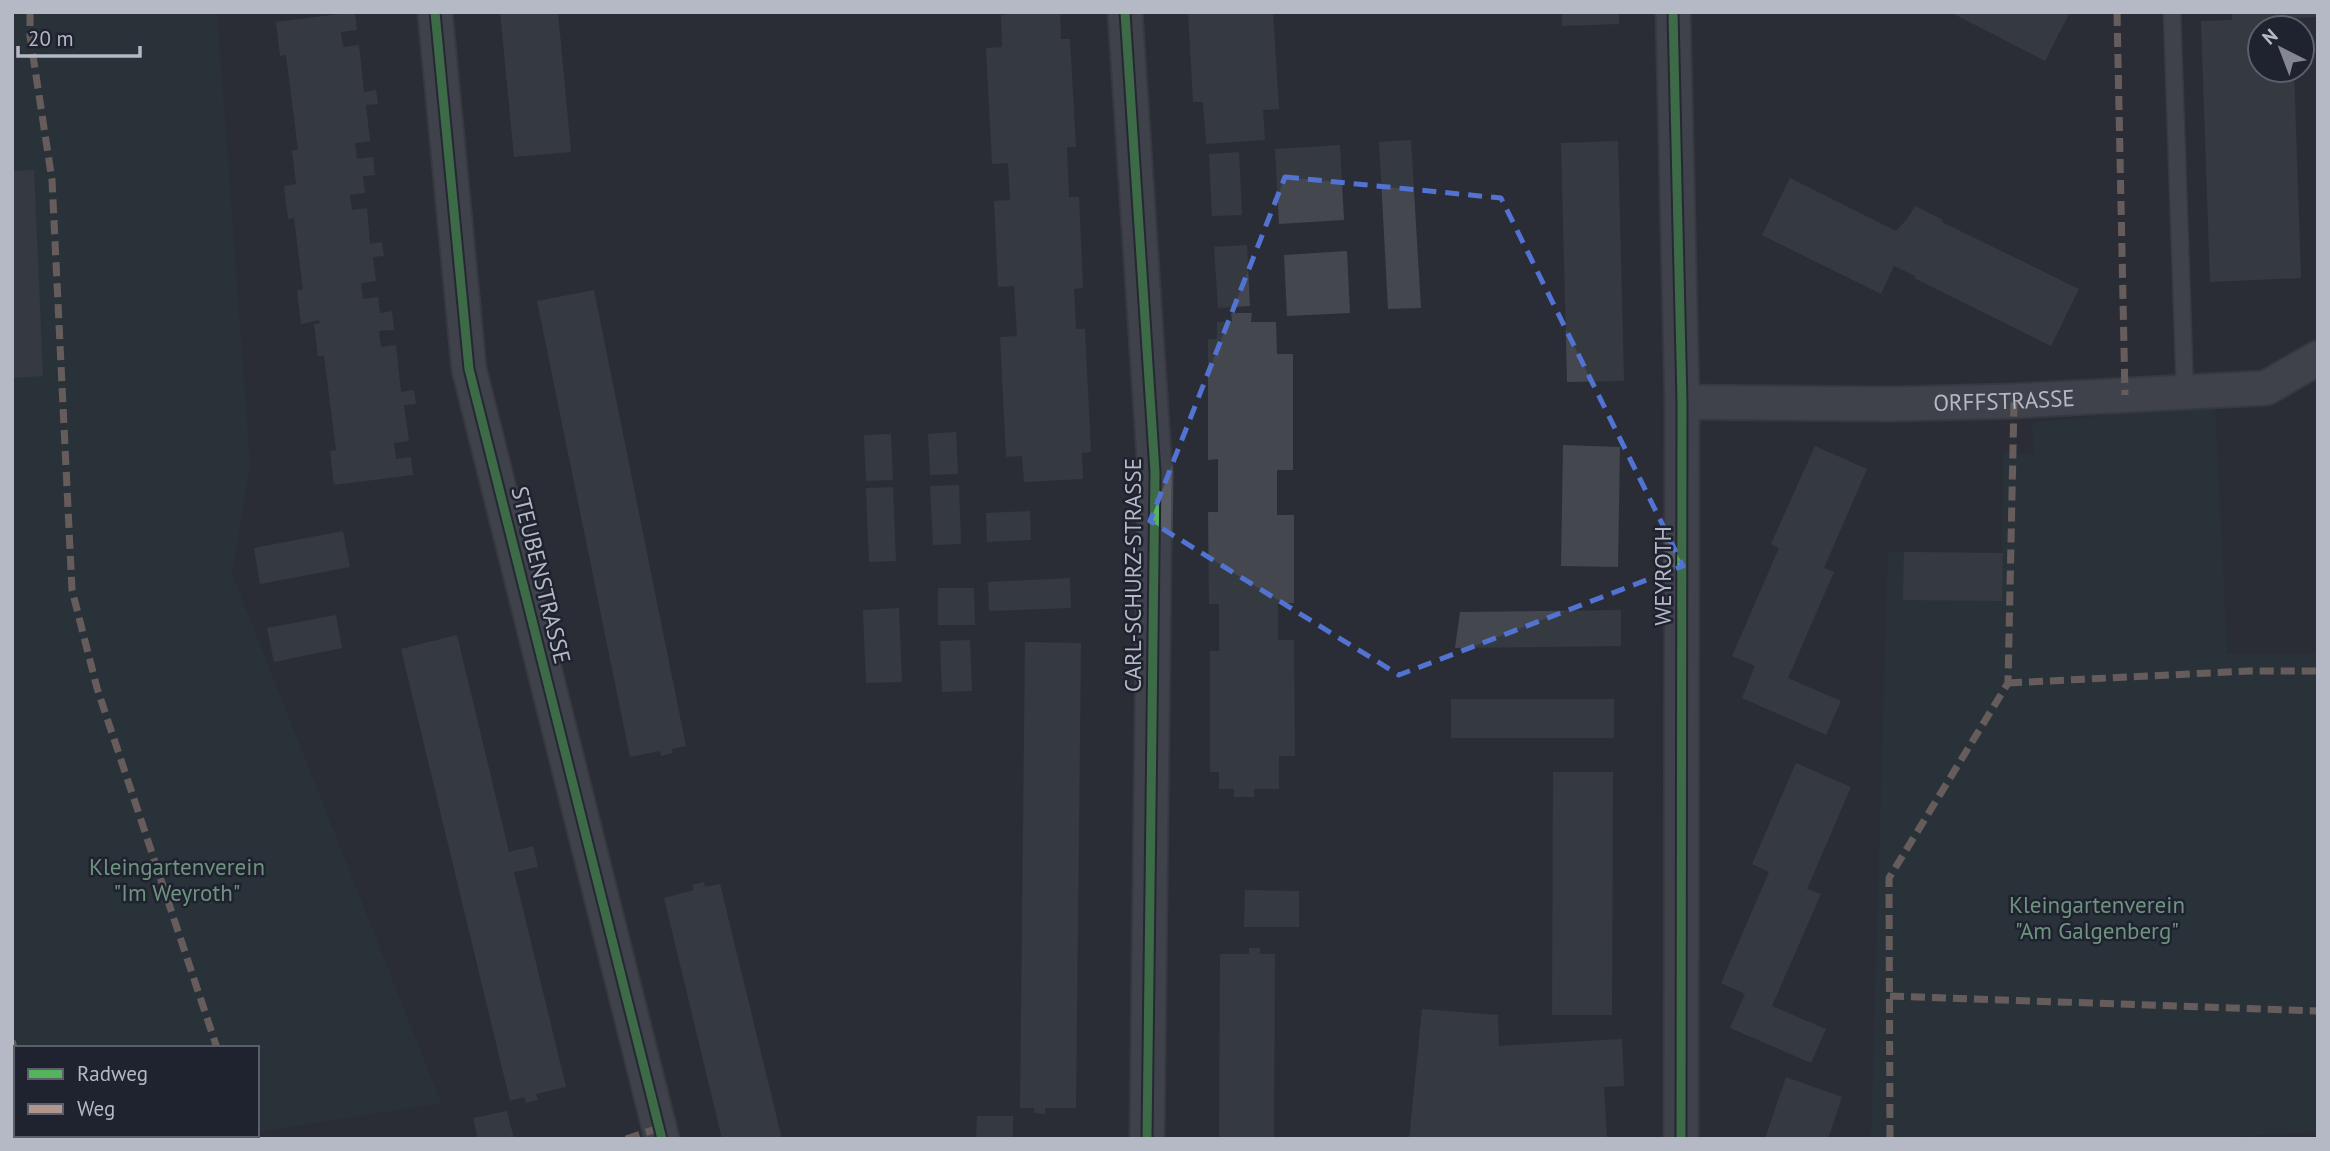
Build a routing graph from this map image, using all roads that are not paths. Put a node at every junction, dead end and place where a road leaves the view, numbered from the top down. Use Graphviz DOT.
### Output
graph roads {
  1 [pos="435,12"];
  2 [pos="1125,12"];
  3 [pos="1673,12"];
  4 [pos="2172,12"];
  5 [pos="2318,358"];
  6 [pos="2185,392"];
  7 [pos="1682,402"];
  8 [pos="662,1139"];
  9 [pos="1147,1139"];
  10 [pos="1681,1139"];
  1 -- 8 [label="street, STEUBENSTRASSE"];
  2 -- 9 [label="street, CARL-SCHURZ-STRASSE"];
  3 -- 7 [label="street, WEYROTH"];
  4 -- 6 [label="lane"];
  5 -- 6 [label="street, ORFFSTRASSE"];
  6 -- 7 [label="street, ORFFSTRASSE"];
  7 -- 10 [label="street, WEYROTH"];
}
